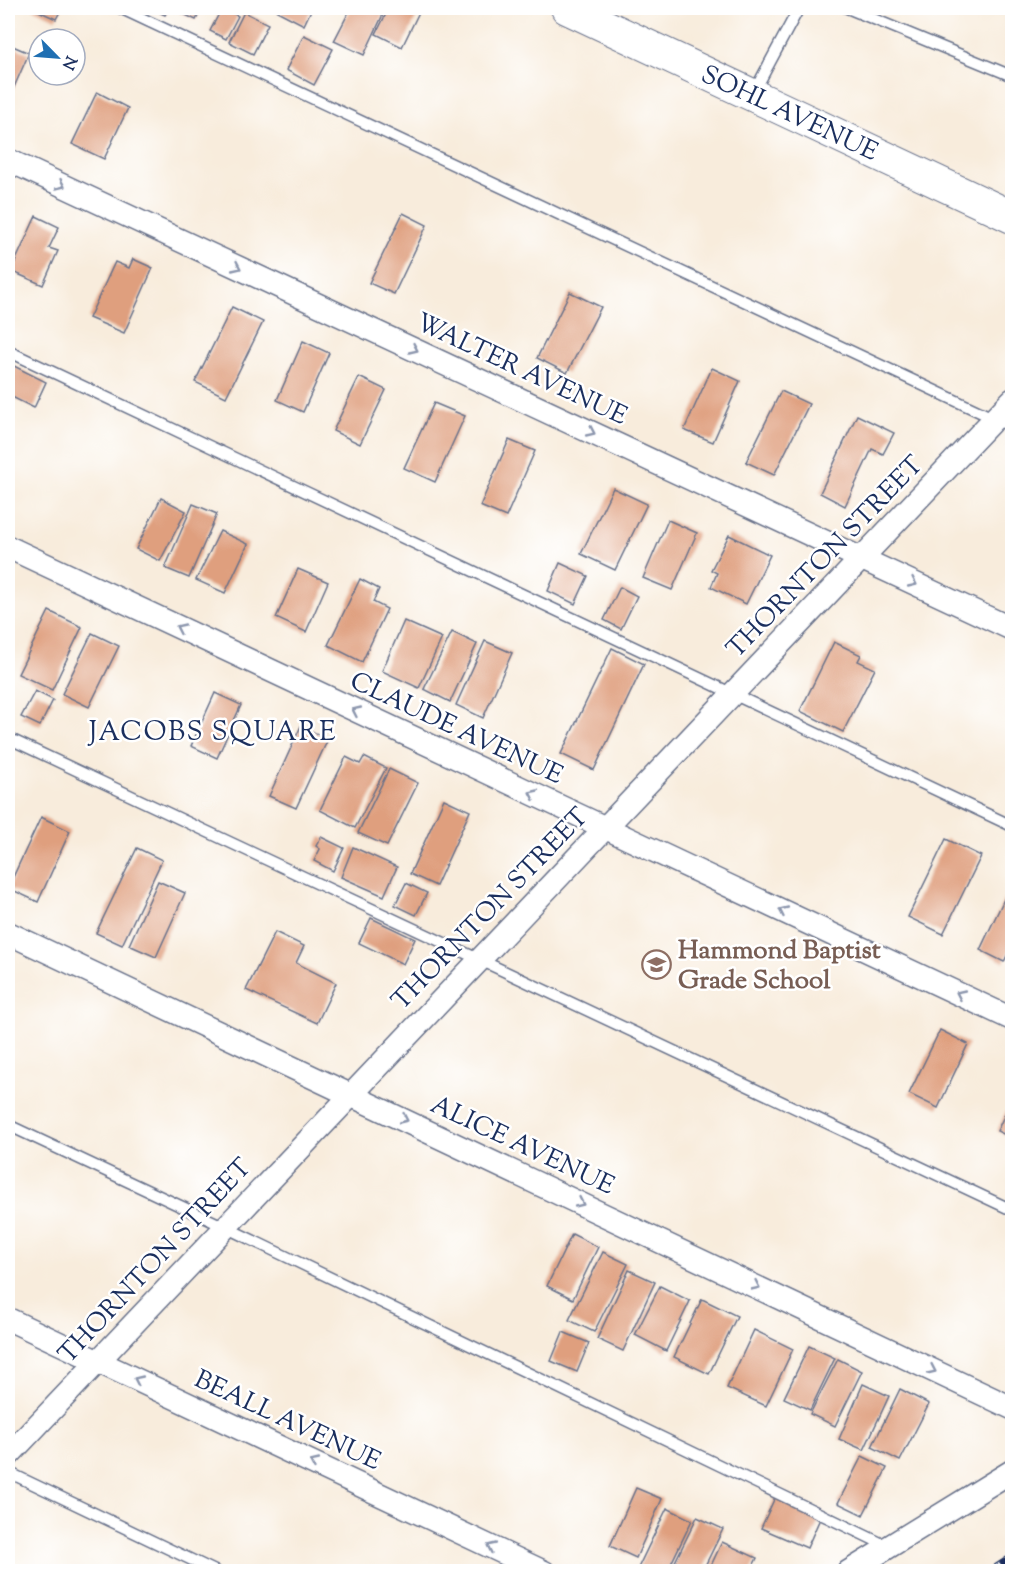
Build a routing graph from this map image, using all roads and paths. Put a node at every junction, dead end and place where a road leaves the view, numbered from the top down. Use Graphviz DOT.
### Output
graph roads {
  1 [pos="120,8"];
  2 [pos="567,8"];
  3 [pos="799,8"];
  4 [pos="847,8"];
  5 [pos="1012,76"];
  6 [pos="753,95"];
  7 [pos="8,160"];
  8 [pos="1012,217"];
  9 [pos="8,351"];
  10 [pos="1012,400"];
  11 [pos="1003,423"];
  12 [pos="8,547"];
  13 [pos="861,558"];
  14 [pos="1012,629"];
  15 [pos="732,693"];
  16 [pos="8,738"];
  17 [pos="1012,826"];
  18 [pos="605,828"];
  19 [pos="8,933"];
  20 [pos="479,959"];
  21 [pos="1012,1019"];
  22 [pos="351,1094"];
  23 [pos="8,1125"];
  24 [pos="1012,1210"];
  25 [pos="225,1227"];
  26 [pos="8,1318"];
  27 [pos="99,1361"];
  28 [pos="1012,1408"];
  29 [pos="8,1456"];
  30 [pos="1012,1471"];
  31 [pos="8,1472"];
  32 [pos="889,1547"];
  33 [pos="217,1572"];
  34 [pos="544,1572"];
  35 [pos="848,1572"];
  1 -- 11 [label="lane"];
  2 -- 6 [label="street, SOHL AVENUE"];
  3 -- 6 [label="lane"];
  4 -- 5 [label="lane"];
  6 -- 8 [label="street, SOHL AVENUE"];
  7 -- 13 [label="street, WALTER AVENUE, one-way"];
  9 -- 15 [label="lane"];
  10 -- 11 [label="street, THORNTON STREET"];
  11 -- 13 [label="street, THORNTON STREET"];
  18 -- 12 [label="street, CLAUDE AVENUE, one-way"];
  13 -- 14 [label="street, WALTER AVENUE, one-way"];
  13 -- 15 [label="street, THORNTON STREET"];
  15 -- 17 [label="lane"];
  15 -- 18 [label="street, THORNTON STREET"];
  16 -- 20 [label="lane"];
  18 -- 20 [label="street, THORNTON STREET"];
  21 -- 18 [label="street, CLAUDE AVENUE, one-way"];
  19 -- 22 [label="street, ALICE AVENUE"];
  20 -- 22 [label="street, THORNTON STREET"];
  20 -- 24 [label="lane"];
  22 -- 25 [label="street, THORNTON STREET"];
  22 -- 28 [label="street, ALICE AVENUE, one-way"];
  23 -- 25 [label="lane"];
  25 -- 27 [label="street, THORNTON STREET"];
  25 -- 32 [label="lane"];
  26 -- 27 [label="street, BEALL AVENUE"];
  27 -- 29 [label="street, THORNTON STREET"];
  34 -- 27 [label="street, BEALL AVENUE, one-way"];
  30 -- 32 [label="street"];
  31 -- 33 [label="lane"];
  32 -- 35 [label="street"];
}
